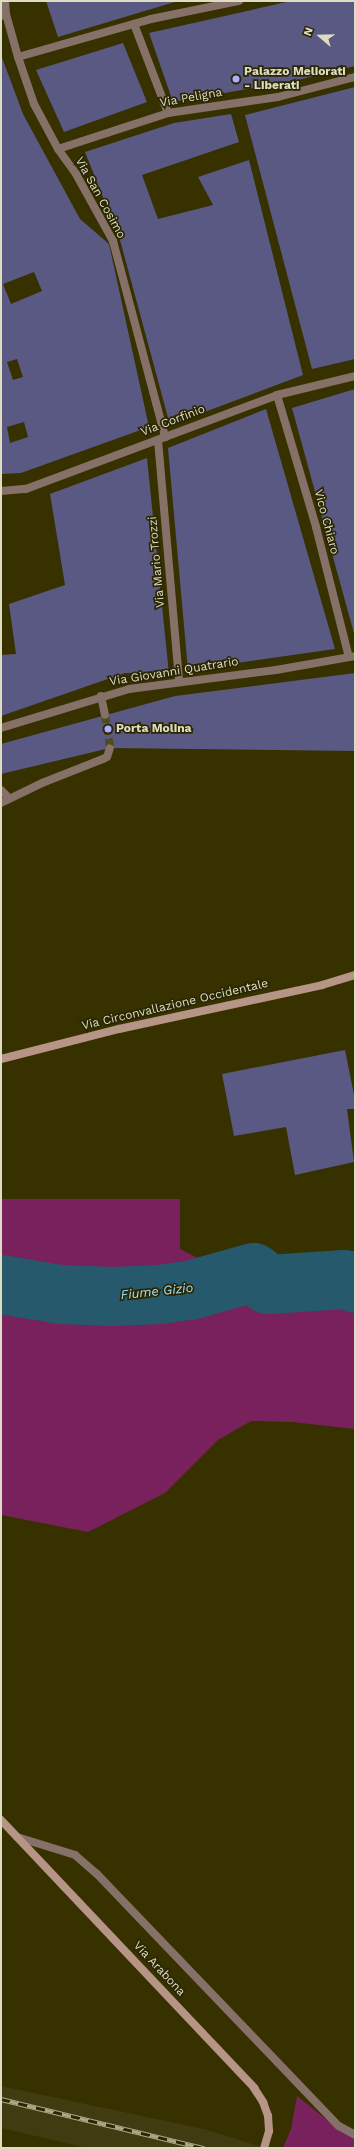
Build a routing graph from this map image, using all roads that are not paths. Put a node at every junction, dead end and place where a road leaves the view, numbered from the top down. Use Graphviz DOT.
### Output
graph roads {
  1 [pos="5,1"];
  2 [pos="239,1"];
  3 [pos="4,15"];
  4 [pos="134,24"];
  5 [pos="18,57"];
  6 [pos="355,76"];
  7 [pos="168,113"];
  8 [pos="58,149"];
  9 [pos="355,376"];
  10 [pos="277,395"];
  11 [pos="162,439"];
  12 [pos="1,491"];
  13 [pos="352,657"];
  14 [pos="180,681"];
  15 [pos="101,696"];
  16 [pos="105,715"];
  17 [pos="1,728"];
  18 [pos="110,748"];
  19 [pos="1,790"];
  20 [pos="9,798"];
  21 [pos="1,803"];
  22 [pos="355,975"];
  23 [pos="1,1059"];
  24 [pos="1,1820"];
  25 [pos="17,1837"];
  26 [pos="355,2135"];
  27 [pos="264,2148"];
  1 -- 3 [label="street, Via San Cosimo"];
  2 -- 4 [label="street"];
  3 -- 5 [label="street, Via San Cosimo"];
  4 -- 5 [label="street"];
  4 -- 7 [label="street"];
  5 -- 8 [label="street, Via San Cosimo"];
  6 -- 7 [label="street, Via Peligna"];
  7 -- 8 [label="street, Via Peligna"];
  8 -- 11 [label="street, Via San Cosimo"];
  9 -- 10 [label="street, Via Corfinio"];
  10 -- 11 [label="street, Via Corfinio"];
  10 -- 13 [label="street, Vico Chiaro"];
  11 -- 12 [label="street, Via Corfinio"];
  11 -- 14 [label="street, Via Mario Trozzi"];
  13 -- 14 [label="street, Via Giovanni Quatrario"];
  14 -- 15 [label="street, Via Giovanni Quatrario"];
  15 -- 16 [label="street"];
  15 -- 17 [label="street, Via Giovanni Quatrario"];
  18 -- 20 [label="street"];
  19 -- 20 [label="street"];
  20 -- 21 [label="street"];
  22 -- 23 [label="main road, Via Circonvallazione Occidentale"];
  24 -- 25 [label="main road, Via Arabona"];
  25 -- 26 [label="street"];
  25 -- 27 [label="main road, Via Arabona"];
}
